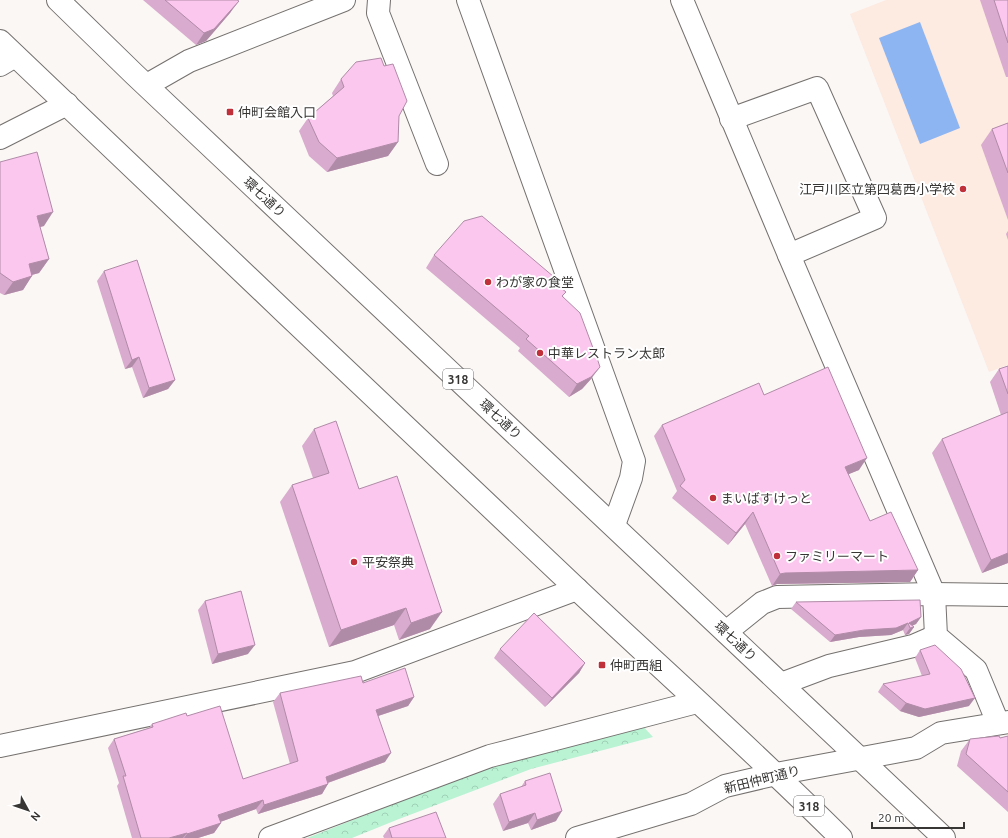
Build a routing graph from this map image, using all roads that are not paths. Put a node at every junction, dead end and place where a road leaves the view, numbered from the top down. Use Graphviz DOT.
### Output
graph roads {
  1 [pos="344,0"];
  2 [pos="379,0"];
  3 [pos="468,0"];
  4 [pos="682,0"];
  5 [pos="67,3"];
  6 [pos="5,54"];
  7 [pos="147,85"];
  8 [pos="67,104"];
  9 [pos="731,119"];
  10 [pos="0,138"];
  11 [pos="437,164"];
  12 [pos="789,255"];
  13 [pos="614,525"];
  14 [pos="577,589"];
  15 [pos="934,594"];
  16 [pos="1008,595"];
  17 [pos="726,632"];
  18 [pos="936,636"];
  19 [pos="781,684"];
  20 [pos="697,702"];
  21 [pos="1003,722"];
  22 [pos="0,746"];
  23 [pos="858,758"];
  24 [pos="776,774"];
  25 [pos="270,838"];
  26 [pos="577,838"];
  27 [pos="841,838"];
  28 [pos="944,838"];
  1 -- 7 [label="street"];
  2 -- 11 [label="street"];
  3 -- 13 [label="street"];
  4 -- 9 [label="street"];
  5 -- 7 [label="street, 環七通り / 318"];
  6 -- 8 [label="street, 318"];
  7 -- 13 [label="street, 環七通り / 318"];
  8 -- 10 [label="street"];
  8 -- 14 [label="street, 318"];
  9 -- 12 [label="street"];
  9 -- 12 [label="street"];
  12 -- 15 [label="street"];
  13 -- 17 [label="street, 環七通り / 318"];
  14 -- 20 [label="street, 318"];
  14 -- 22 [label="street"];
  15 -- 16 [label="street"];
  15 -- 17 [label="street"];
  15 -- 18 [label="street"];
  17 -- 19 [label="street, 環七通り / 318"];
  18 -- 19 [label="street"];
  18 -- 21 [label="street"];
  19 -- 23 [label="street, 環七通り / 318"];
  20 -- 24 [label="street, 318"];
  20 -- 25 [label="street"];
  21 -- 23 [label="street, 新田仲町通り"];
  23 -- 24 [label="street, 新田仲町通り"];
  23 -- 28 [label="street, 環七通り / 318"];
  24 -- 26 [label="street, 新田仲町通り"];
  24 -- 27 [label="street, 318"];
}
